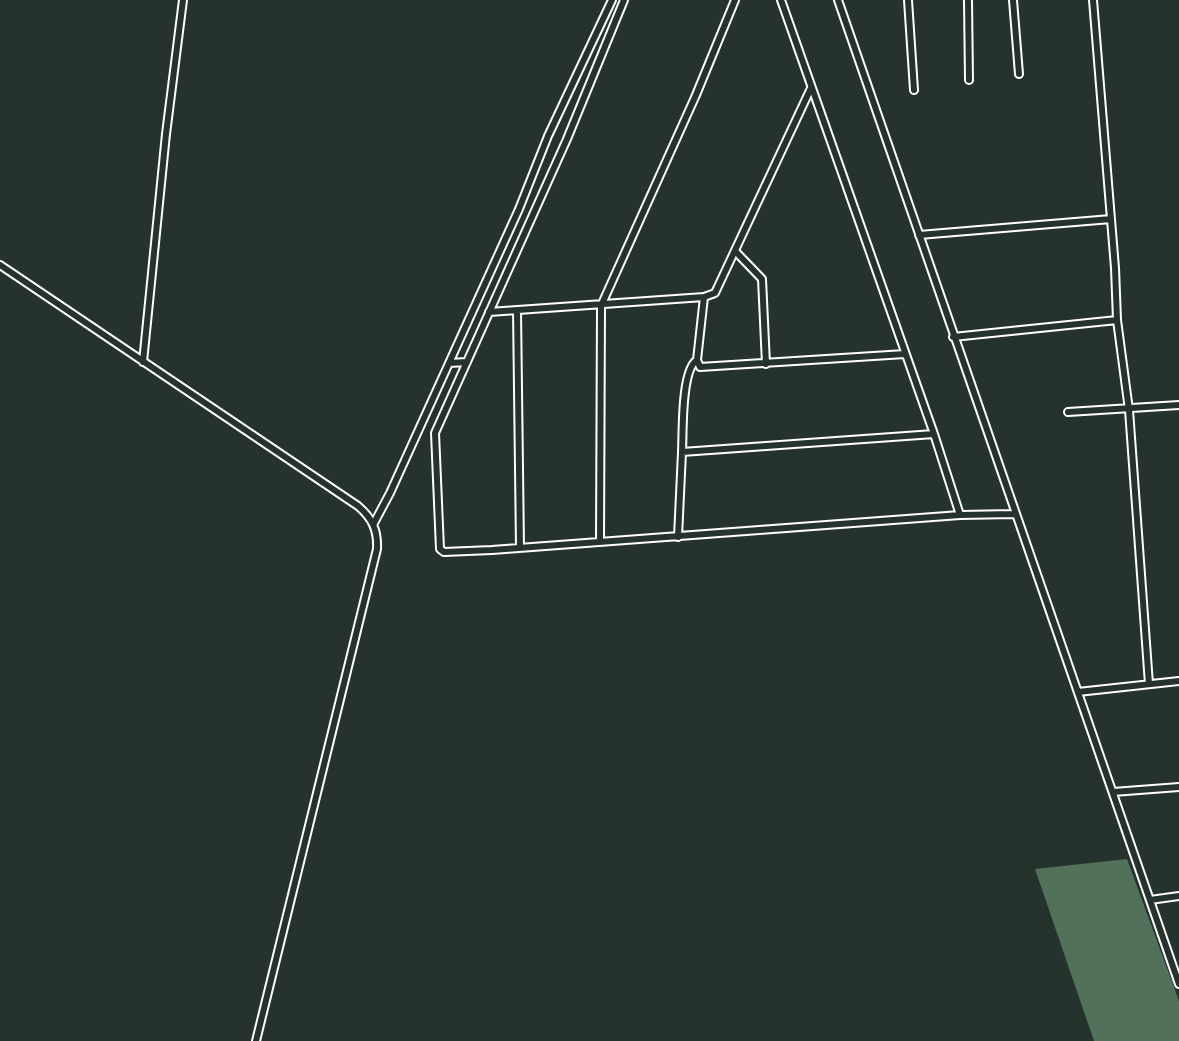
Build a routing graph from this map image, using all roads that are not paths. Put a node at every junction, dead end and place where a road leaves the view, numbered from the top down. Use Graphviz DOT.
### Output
graph roads {
  1 [pos="183,0"];
  2 [pos="612,0"];
  3 [pos="624,0"];
  4 [pos="735,0"];
  5 [pos="781,0"];
  6 [pos="838,0"];
  7 [pos="908,0"];
  8 [pos="968,0"];
  9 [pos="1013,0"];
  10 [pos="1093,0"];
  11 [pos="1018,74"];
  12 [pos="969,80"];
  13 [pos="811,88"];
  14 [pos="914,90"];
  15 [pos="1111,219"];
  16 [pos="919,235"];
  17 [pos="735,252"];
  18 [pos="0,265"];
  19 [pos="704,297"];
  20 [pos="603,303"];
  21 [pos="517,310"];
  22 [pos="489,312"];
  23 [pos="1117,320"];
  24 [pos="953,337"];
  25 [pos="906,354"];
  26 [pos="697,360"];
  27 [pos="143,362"];
  28 [pos="467,362"];
  29 [pos="449,363"];
  30 [pos="766,364"];
  31 [pos="1179,405"];
  32 [pos="1129,410"];
  33 [pos="1068,412"];
  34 [pos="934,434"];
  35 [pos="682,452"];
  36 [pos="1014,514"];
  37 [pos="960,515"];
  38 [pos="374,524"];
  39 [pos="678,537"];
  40 [pos="600,542"];
  41 [pos="520,547"];
  42 [pos="1179,681"];
  43 [pos="1149,684"];
  44 [pos="1078,692"];
  45 [pos="1179,787"];
  46 [pos="1113,792"];
  47 [pos="1179,896"];
  48 [pos="1150,900"];
  49 [pos="1179,984"];
  50 [pos="256,1041"];
  1 -- 27 [label="street"];
  2 -- 29 [label="street"];
  3 -- 22 [label="street"];
  4 -- 20 [label="street"];
  5 -- 13 [label="street"];
  6 -- 16 [label="street"];
  7 -- 14 [label="street"];
  8 -- 12 [label="street"];
  9 -- 11 [label="street"];
  10 -- 15 [label="street"];
  13 -- 17 [label="street"];
  13 -- 25 [label="street"];
  15 -- 16 [label="street"];
  15 -- 23 [label="street"];
  16 -- 24 [label="street"];
  17 -- 19 [label="street"];
  17 -- 30 [label="street"];
  18 -- 27 [label="street"];
  19 -- 20 [label="street"];
  19 -- 26 [label="street"];
  20 -- 21 [label="street"];
  20 -- 40 [label="street"];
  21 -- 22 [label="street"];
  21 -- 41 [label="street"];
  22 -- 28 [label="street"];
  23 -- 24 [label="street"];
  23 -- 32 [label="street"];
  24 -- 36 [label="street"];
  25 -- 30 [label="street"];
  25 -- 34 [label="street"];
  26 -- 30 [label="street"];
  26 -- 35 [label="street"];
  27 -- 38 [label="street"];
  28 -- 29 [label="street"];
  28 -- 41 [label="street"];
  29 -- 38 [label="street"];
  31 -- 32 [label="street"];
  32 -- 33 [label="street"];
  32 -- 43 [label="street"];
  34 -- 35 [label="street"];
  34 -- 37 [label="street"];
  35 -- 39 [label="street"];
  36 -- 37 [label="street"];
  36 -- 44 [label="street"];
  37 -- 39 [label="street"];
  38 -- 50 [label="street"];
  39 -- 40 [label="street"];
  40 -- 41 [label="street"];
  42 -- 43 [label="street"];
  43 -- 44 [label="street"];
  44 -- 46 [label="street"];
  45 -- 46 [label="street"];
  46 -- 48 [label="street"];
  47 -- 48 [label="street"];
  48 -- 49 [label="street"];
}
